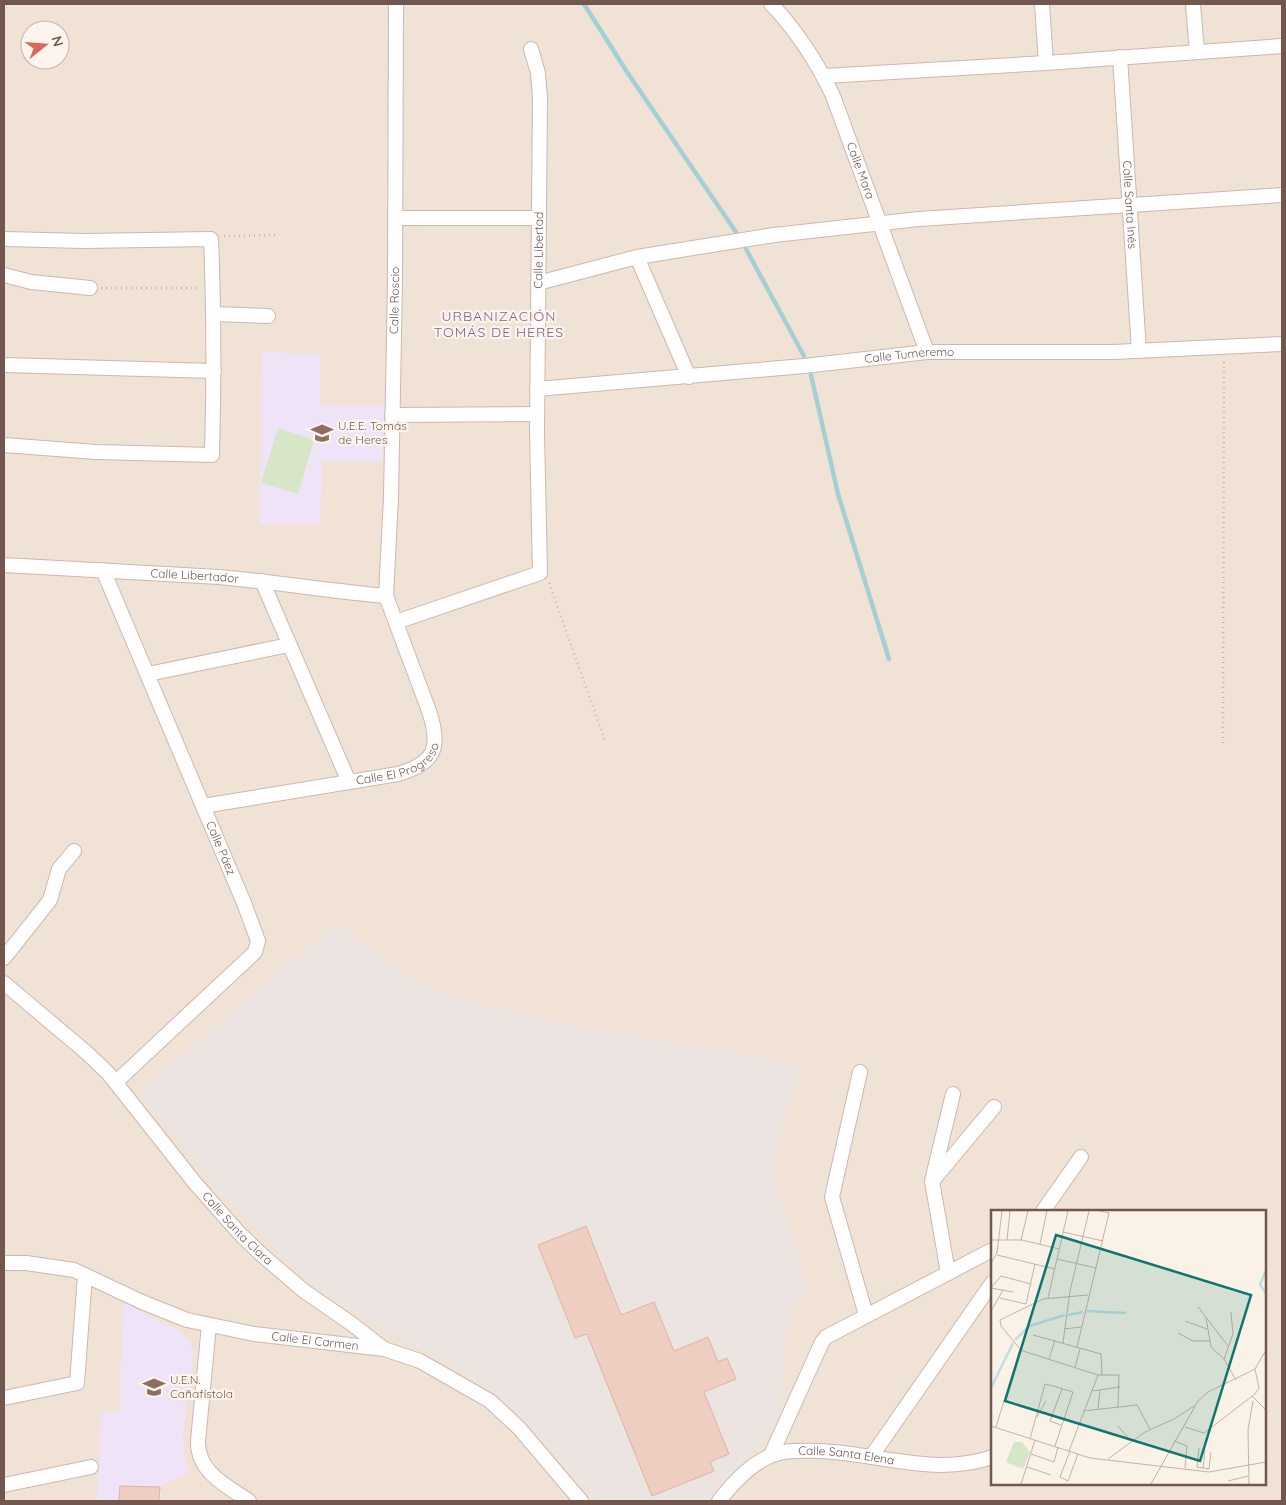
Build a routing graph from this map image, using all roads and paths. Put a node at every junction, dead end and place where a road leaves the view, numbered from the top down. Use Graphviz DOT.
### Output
graph roads {
  1 [pos="396,4"];
  2 [pos="771,4"];
  3 [pos="1042,4"];
  4 [pos="1193,4"];
  5 [pos="1282,46"];
  6 [pos="532,49"];
  7 [pos="1197,52"];
  8 [pos="1120,57"];
  9 [pos="1046,63"];
  10 [pos="824,76"];
  11 [pos="1282,195"];
  12 [pos="1130,205"];
  13 [pos="395,218"];
  14 [pos="539,218"];
  15 [pos="880,223"];
  16 [pos="276,235"];
  17 [pos="4,239"];
  18 [pos="211,239"];
  19 [pos="637,257"];
  20 [pos="4,275"];
  21 [pos="538,283"];
  22 [pos="90,288"];
  23 [pos="213,288"];
  24 [pos="214,314"];
  25 [pos="268,316"];
  26 [pos="1282,344"];
  27 [pos="1224,347"];
  28 [pos="1139,351"];
  29 [pos="928,352"];
  30 [pos="4,365"];
  31 [pos="214,372"];
  32 [pos="689,377"];
  33 [pos="537,389"];
  34 [pos="537,414"];
  35 [pos="392,415"];
  36 [pos="4,445"];
  37 [pos="4,564"];
  38 [pos="103,570"];
  39 [pos="540,573"];
  40 [pos="262,581"];
  41 [pos="386,596"];
  42 [pos="396,622"];
  43 [pos="289,644"];
  44 [pos="148,674"];
  45 [pos="606,743"];
  46 [pos="1223,743"];
  47 [pos="349,782"];
  48 [pos="203,806"];
  49 [pos="74,851"];
  50 [pos="4,958"];
  51 [pos="4,983"];
  52 [pos="860,1072"];
  53 [pos="116,1082"];
  54 [pos="953,1094"];
  55 [pos="994,1108"];
  56 [pos="1081,1158"];
  57 [pos="932,1181"];
  58 [pos="1044,1210"];
  59 [pos="991,1251"];
  60 [pos="4,1262"];
  61 [pos="948,1273"];
  62 [pos="85,1276"];
  63 [pos="991,1284"];
  64 [pos="866,1315"];
  65 [pos="209,1325"];
  66 [pos="384,1349"];
  67 [pos="4,1398"];
  68 [pos="771,1455"];
  69 [pos="871,1456"];
  70 [pos="991,1457"];
  71 [pos="91,1467"];
  72 [pos="4,1485"];
  73 [pos="249,1501"];
  74 [pos="581,1501"];
  75 [pos="719,1501"];
  1 -- 13 [label="street, Calle Roscio"];
  2 -- 10 [label="street, Calle Mara"];
  3 -- 9 [label="street"];
  4 -- 7 [label="street"];
  5 -- 7 [label="street"];
  6 -- 14 [label="street, Calle Libertad"];
  7 -- 8 [label="street"];
  8 -- 9 [label="street"];
  8 -- 12 [label="street, Calle Santa Inés"];
  9 -- 10 [label="street"];
  10 -- 15 [label="street, Calle Mara"];
  11 -- 12 [label="street"];
  12 -- 15 [label="street"];
  12 -- 28 [label="street, Calle Santa Inés"];
  13 -- 14 [label="street"];
  13 -- 35 [label="street, Calle Roscio"];
  14 -- 21 [label="street, Calle Libertad"];
  15 -- 19 [label="street"];
  15 -- 29 [label="street, Calle Mara"];
  16 -- 18 [label="path"];
  17 -- 18 [label="street"];
  18 -- 23 [label="street"];
  19 -- 21 [label="street"];
  19 -- 32 [label="street"];
  20 -- 22 [label="street"];
  21 -- 33 [label="street, Calle Libertad"];
  22 -- 23 [label="path"];
  23 -- 24 [label="street"];
  24 -- 25 [label="street"];
  24 -- 31 [label="street"];
  26 -- 27 [label="street, Calle Tumeremo"];
  27 -- 28 [label="street, Calle Tumeremo"];
  27 -- 46 [label="path"];
  28 -- 29 [label="street, Calle Tumeremo"];
  29 -- 32 [label="street, Calle Tumeremo"];
  30 -- 31 [label="street"];
  31 -- 36 [label="street"];
  32 -- 33 [label="street, Calle Tumeremo"];
  33 -- 34 [label="street, Calle Libertad"];
  34 -- 35 [label="street"];
  34 -- 39 [label="street, Calle Libertad"];
  35 -- 41 [label="street, Calle Roscio"];
  37 -- 38 [label="street, Calle Libertador"];
  38 -- 40 [label="street, Calle Libertador"];
  38 -- 44 [label="street, Calle Páez"];
  39 -- 42 [label="street"];
  39 -- 45 [label="path"];
  40 -- 41 [label="street, Calle Libertador"];
  40 -- 43 [label="street"];
  41 -- 42 [label="street, Calle El Progreso"];
  42 -- 47 [label="street, Calle El Progreso"];
  43 -- 44 [label="street"];
  43 -- 47 [label="street"];
  44 -- 48 [label="street, Calle Páez"];
  47 -- 48 [label="street, Calle El Progreso"];
  48 -- 53 [label="street, Calle Páez"];
  49 -- 50 [label="street"];
  51 -- 53 [label="street, Calle Santa Clara"];
  52 -- 64 [label="street"];
  53 -- 66 [label="street, Calle Santa Clara"];
  54 -- 57 [label="street"];
  55 -- 57 [label="street"];
  56 -- 58 [label="street"];
  57 -- 61 [label="street"];
  59 -- 61 [label="street"];
  60 -- 62 [label="street, Calle El Carmen"];
  61 -- 64 [label="street"];
  62 -- 65 [label="street, Calle El Carmen"];
  62 -- 67 [label="street"];
  63 -- 69 [label="street"];
  64 -- 68 [label="street"];
  65 -- 66 [label="street, Calle El Carmen"];
  65 -- 73 [label="street"];
  66 -- 74 [label="street, Calle El Carmen"];
  68 -- 69 [label="street, Calle Santa Elena"];
  68 -- 75 [label="street, Calle Santa Elena"];
  69 -- 70 [label="street, Calle Santa Elena"];
  71 -- 72 [label="street"];
}
